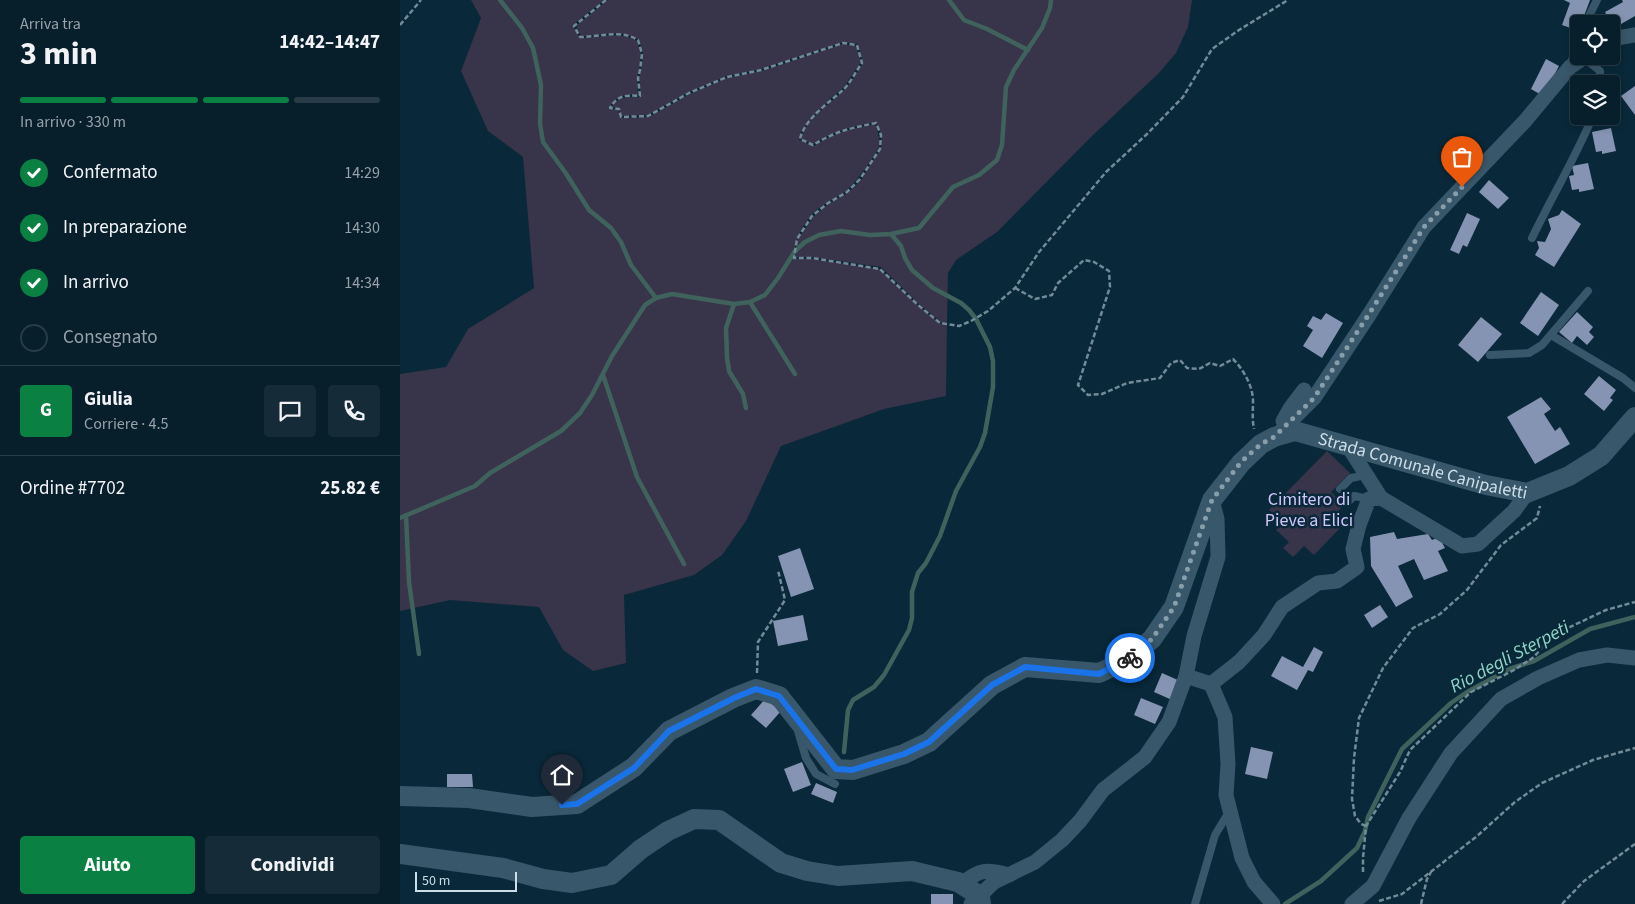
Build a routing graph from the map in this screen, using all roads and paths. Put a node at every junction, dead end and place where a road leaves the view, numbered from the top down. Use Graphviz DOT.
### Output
graph roads {
  1 [pos="422,0"];
  2 [pos="606,0"];
  3 [pos="1288,0"];
  4 [pos="1597,0"];
  5 [pos="1590,15"];
  6 [pos="400,25"];
  7 [pos="1635,35"];
  8 [pos="1620,38"];
  9 [pos="1573,65"];
  10 [pos="1594,65"];
  11 [pos="1570,67"];
  12 [pos="1600,75"];
  13 [pos="1589,125"];
  14 [pos="1532,238"];
  15 [pos="1015,288"];
  16 [pos="1588,291"];
  17 [pos="1551,334"];
  18 [pos="1490,354"];
  19 [pos="1635,388"];
  20 [pos="1304,390"];
  21 [pos="1635,417"];
  22 [pos="1274,437"];
  23 [pos="1348,446"];
  24 [pos="1366,475"];
  25 [pos="1340,489"];
  26 [pos="1532,491"];
  27 [pos="1375,499"];
  28 [pos="1212,500"];
  29 [pos="1350,501"];
  30 [pos="778,570"];
  31 [pos="1635,658"];
  32 [pos="1186,676"];
  33 [pos="1210,684"];
  34 [pos="756,689"];
  35 [pos="793,716"];
  36 [pos="1635,748"];
  37 [pos="835,784"];
  38 [pos="400,796"];
  39 [pos="1230,810"];
  40 [pos="1366,826"];
  41 [pos="1635,844"];
  42 [pos="400,854"];
  43 [pos="1431,871"];
  44 [pos="1009,875"];
  45 [pos="962,884"];
  46 [pos="977,901"];
  47 [pos="1377,901"];
  48 [pos="1195,904"];
  49 [pos="1274,904"];
  50 [pos="1352,904"];
  51 [pos="1421,904"];
  52 [pos="1562,904"];
  1 -- 6 [label="path"];
  2 -- 15 [label="path"];
  3 -- 15 [label="path"];
  4 -- 5 [label="lane"];
  7 -- 8 [label="street"];
  9 -- 11 [label="street"];
  10 -- 12 [label="lane"];
  11 -- 22 [label="street"];
  13 -- 14 [label="lane"];
  15 -- 22 [label="path"];
  16 -- 17 [label="lane"];
  17 -- 18 [label="lane"];
  17 -- 19 [label="lane"];
  20 -- 22 [label="street"];
  21 -- 26 [label="street, Strada Comunale Canipaletti"];
  22 -- 23 [label="street, Strada Comunale Canipaletti"];
  22 -- 28 [label="street, Strada Comunale Canipaletti"];
  23 -- 24 [label="street"];
  23 -- 26 [label="street, Strada Comunale Canipaletti"];
  24 -- 25 [label="lane"];
  24 -- 27 [label="street"];
  26 -- 27 [label="street"];
  26 -- 40 [label="path"];
  27 -- 29 [label="lane"];
  27 -- 33 [label="street"];
  28 -- 32 [label="street"];
  28 -- 35 [label="street, Strada Comunale Canipaletti"];
  30 -- 34 [label="path"];
  31 -- 50 [label="street"];
  32 -- 33 [label="street"];
  32 -- 44 [label="street"];
  33 -- 39 [label="street"];
  34 -- 35 [label="street, Strada Comunale Canipaletti"];
  34 -- 38 [label="street"];
  35 -- 37 [label="lane"];
  36 -- 43 [label="path"];
  39 -- 48 [label="lane"];
  39 -- 49 [label="street"];
  41 -- 52 [label="path"];
  42 -- 45 [label="street"];
  43 -- 47 [label="path"];
  43 -- 51 [label="path"];
  44 -- 45 [label="street"];
  44 -- 46 [label="street"];
  45 -- 46 [label="street"];
}
